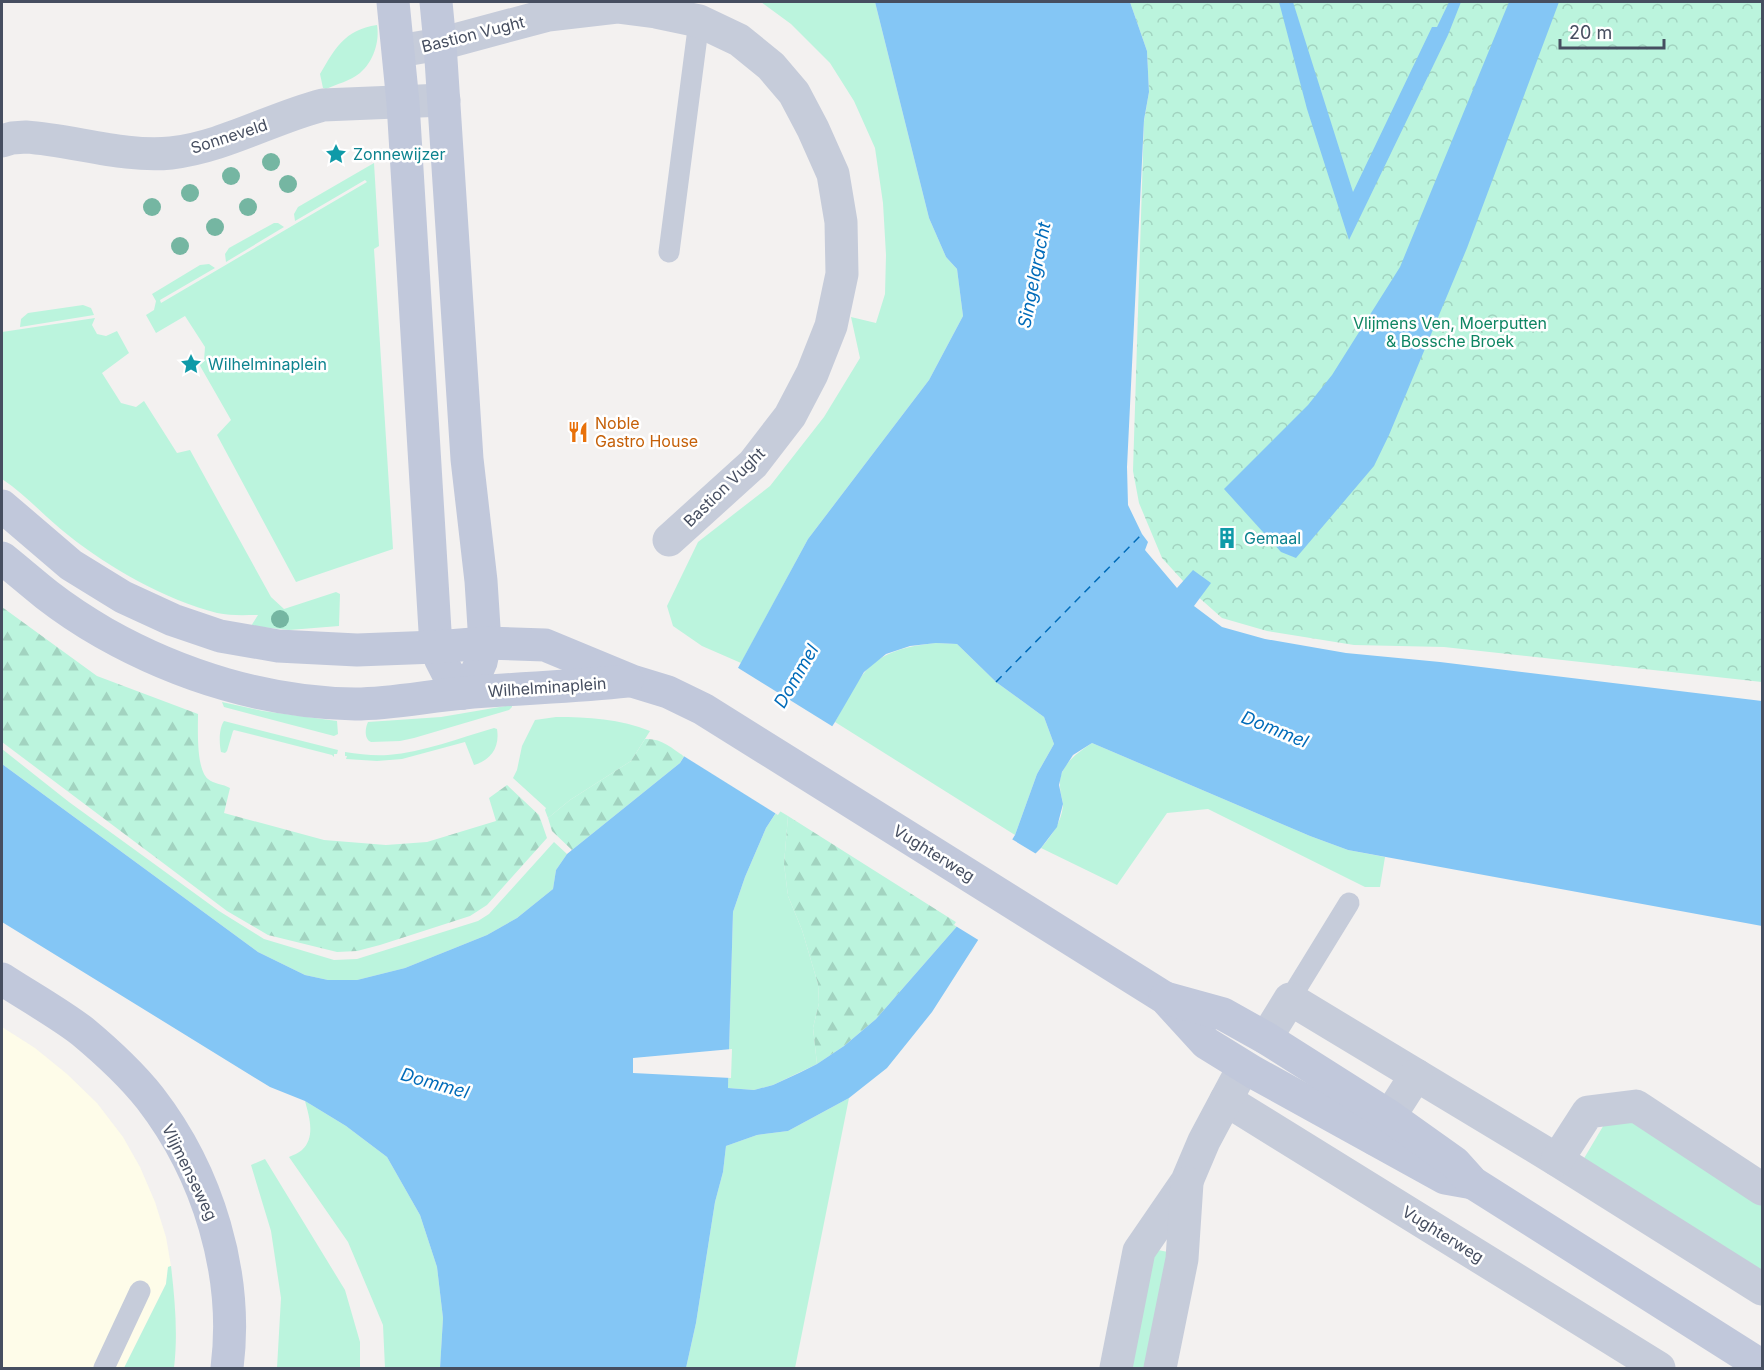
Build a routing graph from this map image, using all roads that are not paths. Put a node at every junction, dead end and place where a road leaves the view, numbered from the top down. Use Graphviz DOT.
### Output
graph roads {
  1 [pos="393,2"];
  2 [pos="436,2"];
  3 [pos="699,21"];
  4 [pos="440,44"];
  5 [pos="399,51"];
  6 [pos="444,100"];
  7 [pos="403,103"];
  8 [pos="5,131"];
  9 [pos="669,252"];
  10 [pos="2,506"];
  11 [pos="669,540"];
  12 [pos="2,558"];
  13 [pos="485,643"];
  14 [pos="436,647"];
  15 [pos="632,681"];
  16 [pos="463,693"];
  17 [pos="703,709"];
  18 [pos="1349,903"];
  19 [pos="2,979"];
  20 [pos="1165,998"];
  21 [pos="1290,999"];
  22 [pos="1266,1038"];
  23 [pos="1245,1067"];
  24 [pos="1416,1075"];
  25 [pos="1226,1100"];
  26 [pos="1382,1127"];
  27 [pos="1557,1160"];
  28 [pos="1188,1181"];
  29 [pos="1762,1189"];
  30 [pos="1762,1289"];
  31 [pos="140,1291"];
  32 [pos="1762,1366"];
  33 [pos="104,1368"];
  34 [pos="227,1368"];
  35 [pos="1116,1368"];
  36 [pos="1160,1368"];
  37 [pos="1659,1368"];
  1 -- 5 [label="main road"];
  2 -- 4 [label="main road, Wilhelminaplein"];
  3 -- 4 [label="street, Bastion Vught"];
  3 -- 9 [label="lane"];
  3 -- 11 [label="street, Bastion Vught"];
  4 -- 5 [label="street, Bastion Vught"];
  4 -- 6 [label="main road, Wilhelminaplein"];
  5 -- 7 [label="main road"];
  6 -- 7 [label="street, Sonneveld"];
  6 -- 13 [label="main road, Wilhelminaplein"];
  7 -- 8 [label="street, Sonneveld"];
  7 -- 14 [label="main road"];
  10 -- 14 [label="main road, Wilhelminaplein"];
  12 -- 16 [label="main road, Wilhelminaplein"];
  13 -- 14 [label="main road, Wilhelminaplein"];
  13 -- 15 [label="main road, Wilhelminaplein"];
  13 -- 16 [label="main road, Wilhelminaplein"];
  14 -- 16 [label="main road"];
  15 -- 16 [label="main road, Wilhelminaplein"];
  15 -- 17 [label="main road, Wilhelminaplein"];
  17 -- 20 [label="main road, Vughterweg"];
  18 -- 21 [label="lane"];
  19 -- 34 [label="main road, Vlijmenseweg"];
  20 -- 22 [label="main road, Vughterweg"];
  20 -- 23 [label="main road, Vughterweg"];
  21 -- 22 [label="street"];
  21 -- 24 [label="street"];
  22 -- 26 [label="main road, Vughterweg"];
  23 -- 25 [label="street"];
  23 -- 26 [label="main road, Vughterweg"];
  24 -- 26 [label="street"];
  24 -- 27 [label="street"];
  25 -- 28 [label="street"];
  25 -- 37 [label="street, Vughterweg"];
  26 -- 32 [label="main road, Vughterweg"];
  27 -- 29 [label="street"];
  27 -- 30 [label="street"];
  28 -- 35 [label="street"];
  28 -- 36 [label="street"];
  31 -- 33 [label="lane"];
}
